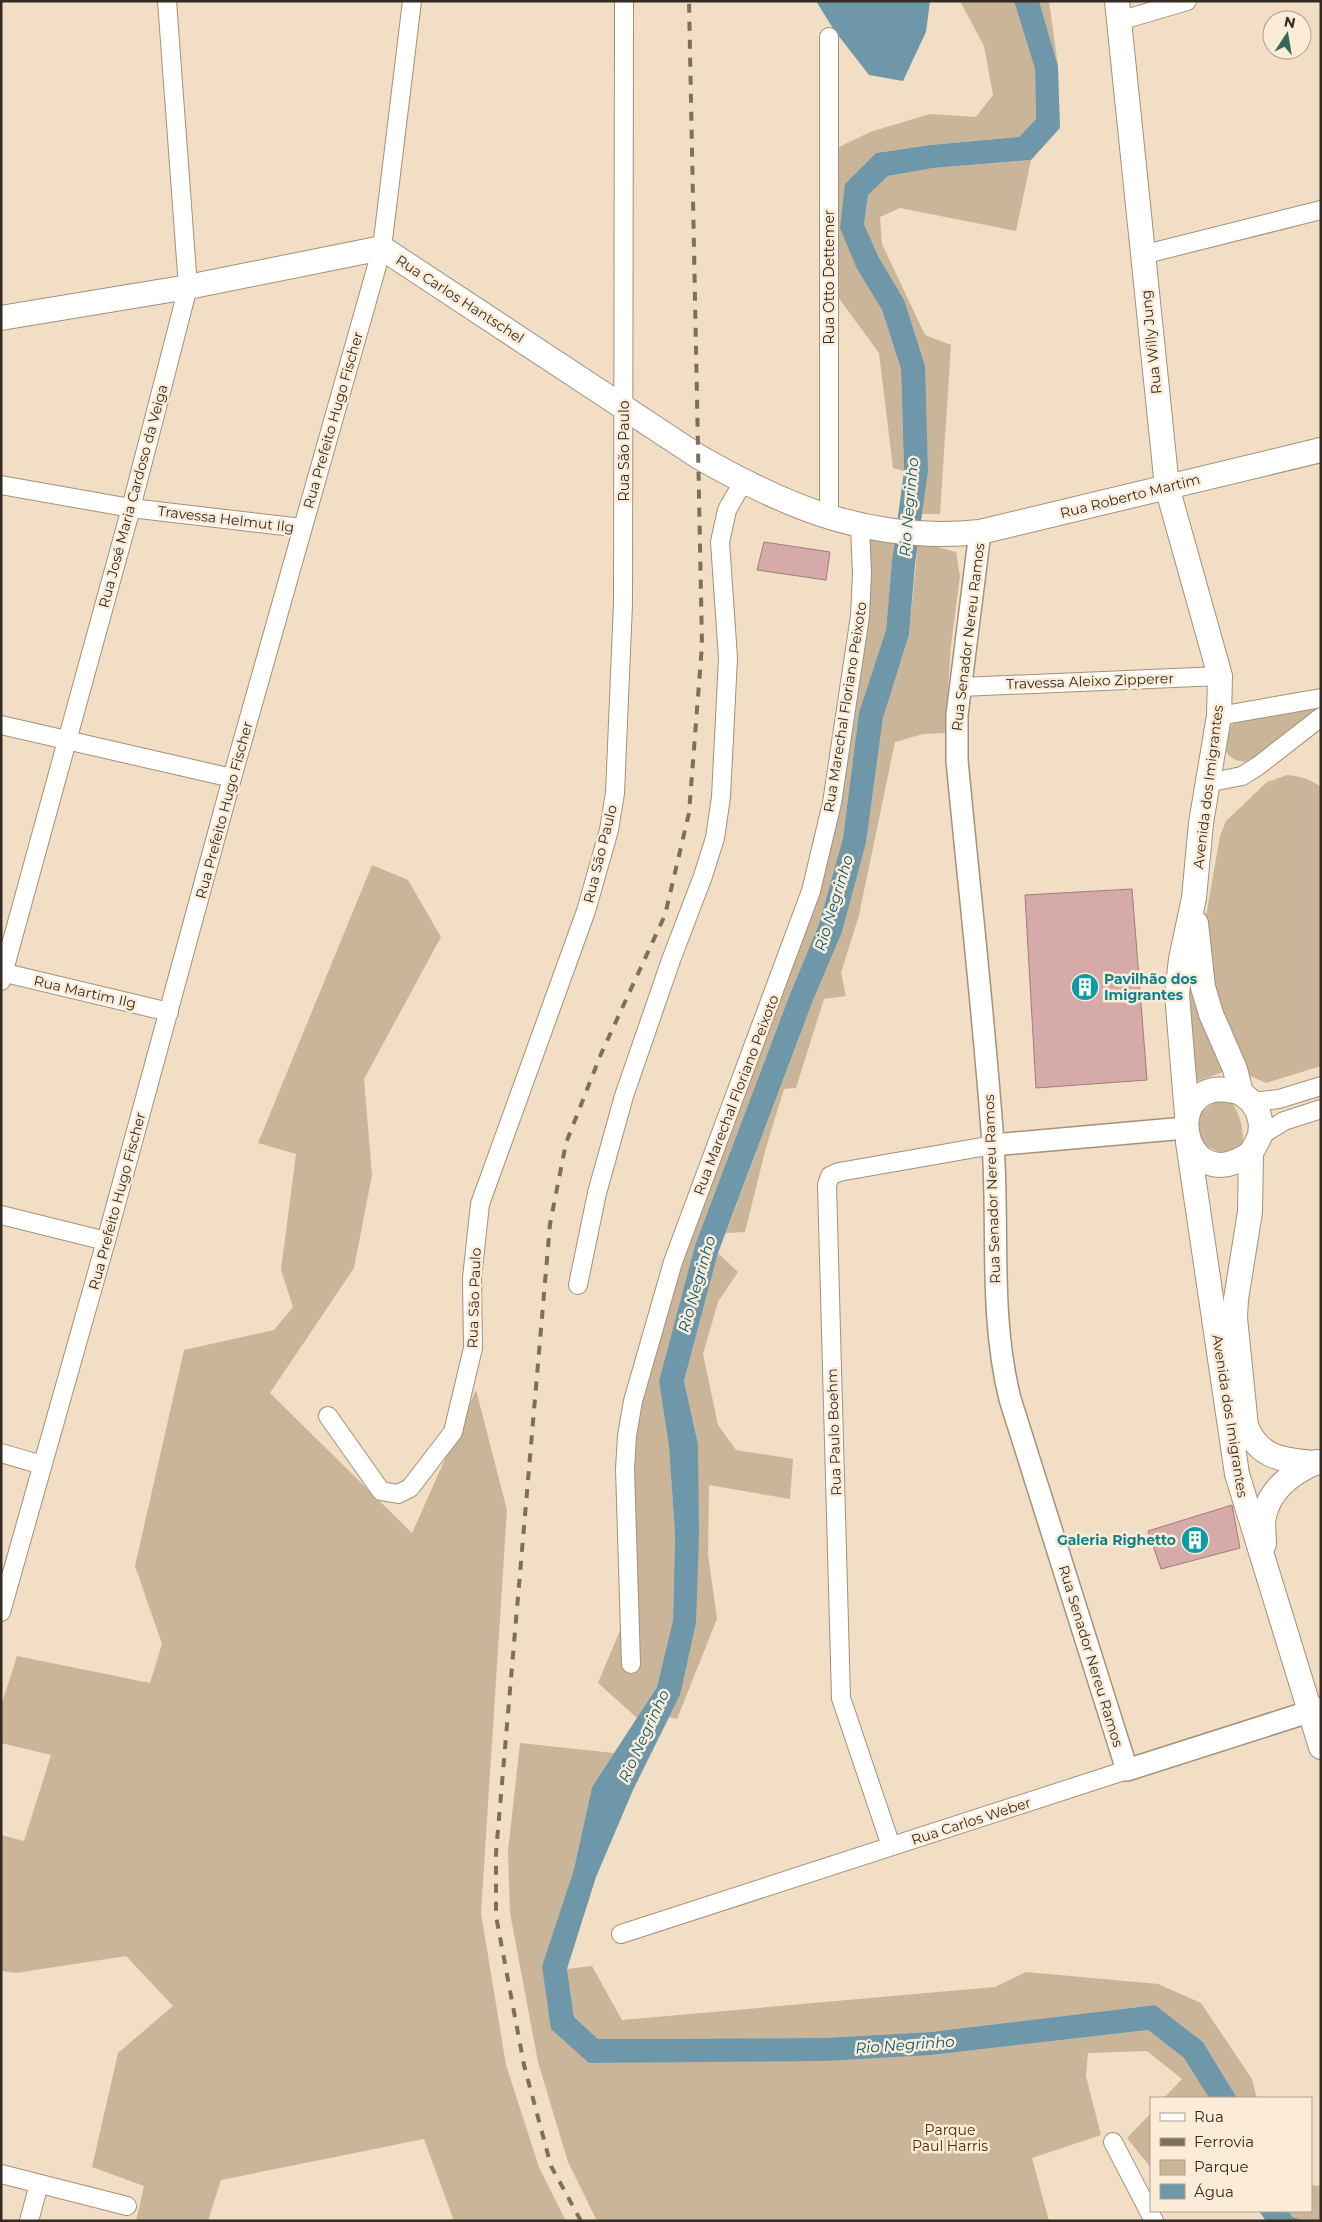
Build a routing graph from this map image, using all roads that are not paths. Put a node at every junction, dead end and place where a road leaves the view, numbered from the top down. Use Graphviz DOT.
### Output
graph roads {
  1 [pos="167,1"];
  2 [pos="412,1"];
  3 [pos="624,1"];
  4 [pos="1186,1"];
  5 [pos="1118,11"];
  6 [pos="829,37"];
  7 [pos="1321,210"];
  8 [pos="382,248"];
  9 [pos="1142,255"];
  10 [pos="188,287"];
  11 [pos="1,318"];
  12 [pos="624,408"];
  13 [pos="1321,450"];
  14 [pos="743,482"];
  15 [pos="1,485"];
  16 [pos="1166,487"];
  17 [pos="131,508"];
  18 [pos="829,517"];
  19 [pos="302,528"];
  20 [pos="869,528"];
  21 [pos="980,532"];
  22 [pos="937,534"];
  23 [pos="1220,676"];
  24 [pos="961,687"];
  25 [pos="1321,698"];
  26 [pos="1219,716"];
  27 [pos="1321,717"];
  28 [pos="1,725"];
  29 [pos="68,740"];
  30 [pos="232,778"];
  31 [pos="1207,783"];
  32 [pos="1194,898"];
  33 [pos="2,975"];
  34 [pos="169,1012"];
  35 [pos="1321,1086"];
  36 [pos="1246,1098"];
  37 [pos="1321,1109"];
  38 [pos="1187,1128"];
  39 [pos="1256,1144"];
  40 [pos="993,1145"];
  41 [pos="1,1215"];
  42 [pos="106,1241"];
  43 [pos="578,1285"];
  44 [pos="328,1416"];
  45 [pos="1,1454"];
  46 [pos="1318,1462"];
  47 [pos="42,1465"];
  48 [pos="1264,1558"];
  49 [pos="1,1612"];
  50 [pos="630,1664"];
  51 [pos="1315,1709"];
  52 [pos="1321,1747"];
  53 [pos="1127,1770"];
  54 [pos="891,1846"];
  55 [pos="621,1934"];
  56 [pos="1113,2142"];
  57 [pos="1,2174"];
  58 [pos="38,2184"];
  59 [pos="127,2206"];
  60 [pos="29,2221"];
  61 [pos="1154,2221"];
  1 -- 10 [label="street, Rua José Maria Cardoso da Veiga"];
  2 -- 8 [label="street, Rua Prefeito Hugo Fischer"];
  3 -- 12 [label="street, Rua São Paulo"];
  4 -- 5 [label="street"];
  5 -- 9 [label="main road, Rua Willy Jung"];
  6 -- 18 [label="street, Rua Otto Dettemer"];
  7 -- 9 [label="street"];
  8 -- 10 [label="main road, Rua Carlos Hantschel"];
  8 -- 12 [label="main road, Rua Carlos Hantschel"];
  8 -- 19 [label="street, Rua Prefeito Hugo Fischer"];
  9 -- 16 [label="main road, Rua Willy Jung"];
  10 -- 11 [label="main road, Rua Carlos Hantschel"];
  10 -- 17 [label="street, Rua José Maria Cardoso da Veiga"];
  12 -- 14 [label="main road, Rua Carlos Hantschel"];
  12 -- 44 [label="street, Rua São Paulo"];
  13 -- 16 [label="main road, Rua Roberto Martim"];
  14 -- 18 [label="main road, Rua Carlos Hantschel"];
  14 -- 43 [label="street"];
  15 -- 17 [label="street, Travessa Helmut Ilg"];
  16 -- 21 [label="main road, Rua Roberto Martim"];
  16 -- 23 [label="main road, Rua Willy Jung"];
  17 -- 19 [label="street, Travessa Helmut Ilg"];
  17 -- 29 [label="street, Rua José Maria Cardoso da Veiga"];
  18 -- 20 [label="main road, Rua Carlos Hantschel"];
  19 -- 30 [label="street, Rua Prefeito Hugo Fischer"];
  20 -- 22 [label="main road, Rua Carlos Hantschel"];
  20 -- 50 [label="street, Rua Marechal Floriano Peixoto"];
  21 -- 22 [label="main road, Rua Roberto Martim"];
  21 -- 24 [label="street, Rua Senador Nereu Ramos"];
  23 -- 24 [label="street, Travessa Aleixo Zipperer"];
  23 -- 26 [label="main road, Avenida dos Imigrantes"];
  24 -- 40 [label="street, Rua Senador Nereu Ramos"];
  25 -- 26 [label="street"];
  26 -- 31 [label="main road, Avenida dos Imigrantes"];
  27 -- 31 [label="street"];
  28 -- 29 [label="street"];
  29 -- 30 [label="street"];
  29 -- 33 [label="street, Rua José Maria Cardoso da Veiga"];
  30 -- 34 [label="street, Rua Prefeito Hugo Fischer"];
  31 -- 32 [label="main road, Avenida dos Imigrantes"];
  32 -- 36 [label="main road, Avenida dos Imigrantes"];
  32 -- 38 [label="main road, Avenida dos Imigrantes"];
  33 -- 34 [label="street, Rua Martim Ilg"];
  34 -- 42 [label="street, Rua Prefeito Hugo Fischer"];
  35 -- 36 [label="street"];
  36 -- 38 [label="main road"];
  36 -- 39 [label="main road, Avenida dos Imigrantes"];
  37 -- 39 [label="street"];
  38 -- 39 [label="main road"];
  38 -- 40 [label="street"];
  38 -- 48 [label="main road, Avenida dos Imigrantes"];
  39 -- 46 [label="main road, Avenida dos Imigrantes"];
  40 -- 53 [label="street, Rua Senador Nereu Ramos"];
  40 -- 54 [label="street, Rua Paulo Boehm"];
  41 -- 42 [label="street"];
  42 -- 47 [label="street, Rua Prefeito Hugo Fischer"];
  45 -- 47 [label="street"];
  46 -- 48 [label="main road"];
  47 -- 49 [label="street, Rua Prefeito Hugo Fischer"];
  48 -- 51 [label="main road, Avenida dos Imigrantes"];
  51 -- 52 [label="main road, Avenida dos Imigrantes"];
  51 -- 53 [label="street, Rua Carlos Weber"];
  53 -- 54 [label="street, Rua Carlos Weber"];
  54 -- 55 [label="street, Rua Carlos Weber"];
  56 -- 61 [label="street"];
  57 -- 58 [label="street"];
  58 -- 59 [label="street"];
  58 -- 60 [label="street"];
}
